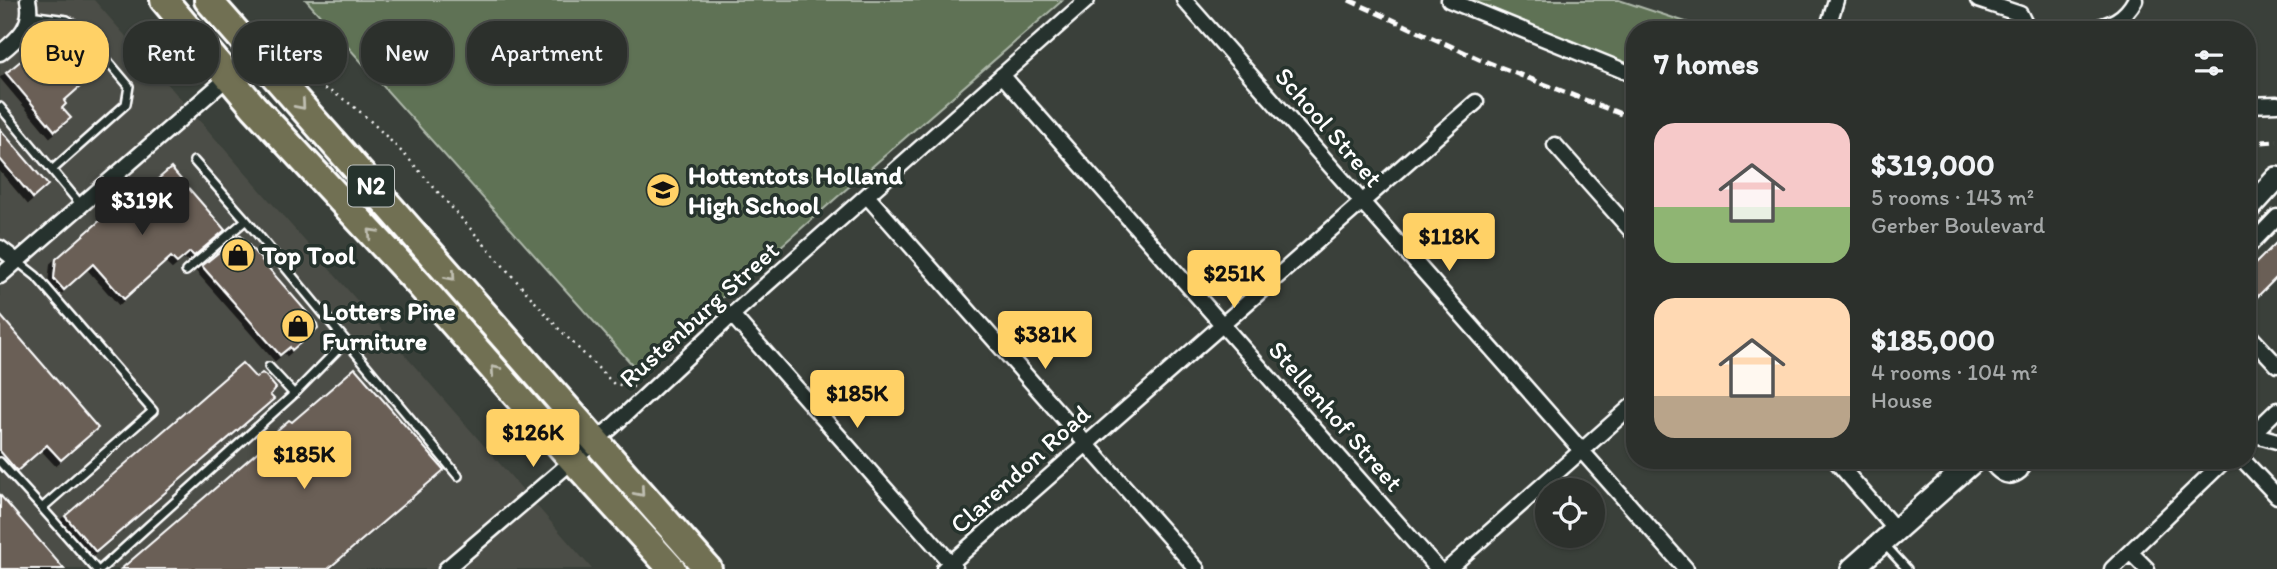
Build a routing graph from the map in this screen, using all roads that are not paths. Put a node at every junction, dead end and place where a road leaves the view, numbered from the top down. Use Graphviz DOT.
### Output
graph roads {
  1 [pos="28,0"];
  2 [pos="164,0"];
  3 [pos="208,0"];
  4 [pos="1087,0"];
  5 [pos="1185,0"];
  6 [pos="1449,0"];
  7 [pos="1836,0"];
  8 [pos="1978,0"];
  9 [pos="2135,0"];
  10 [pos="29,15"];
  11 [pos="1830,21"];
  12 [pos="2024,21"];
  13 [pos="2117,21"];
  14 [pos="233,28"];
  15 [pos="0,53"];
  16 [pos="1626,72"];
  17 [pos="233,74"];
  18 [pos="1002,75"];
  19 [pos="230,77"];
  20 [pos="282,84"];
  21 [pos="1476,102"];
  22 [pos="2277,104"];
  23 [pos="2256,105"];
  24 [pos="0,107"];
  25 [pos="1555,145"];
  26 [pos="194,161"];
  27 [pos="52,170"];
  28 [pos="2277,178"];
  29 [pos="867,196"];
  30 [pos="1361,200"];
  31 [pos="2256,201"];
  32 [pos="81,205"];
  33 [pos="2277,217"];
  34 [pos="246,220"];
  35 [pos="1626,225"];
  36 [pos="2256,239"];
  37 [pos="0,248"];
  38 [pos="17,261"];
  39 [pos="186,271"];
  40 [pos="0,276"];
  41 [pos="732,315"];
  42 [pos="1222,323"];
  43 [pos="346,341"];
  44 [pos="2256,343"];
  45 [pos="2277,365"];
  46 [pos="269,367"];
  47 [pos="294,394"];
  48 [pos="2277,410"];
  49 [pos="1626,411"];
  50 [pos="2256,430"];
  51 [pos="2256,437"];
  52 [pos="595,440"];
  53 [pos="2277,441"];
  54 [pos="1086,443"];
  55 [pos="1582,450"];
  56 [pos="572,460"];
  57 [pos="0,462"];
  58 [pos="1841,469"];
  59 [pos="1965,469"];
  60 [pos="1997,469"];
  61 [pos="2021,469"];
  62 [pos="2216,469"];
  63 [pos="2252,469"];
  64 [pos="458,476"];
  65 [pos="2277,496"];
  66 [pos="41,508"];
  67 [pos="1889,536"];
  68 [pos="2130,552"];
  69 [pos="950,567"];
  70 [pos="99,569"];
  71 [pos="446,569"];
  72 [pos="672,569"];
  73 [pos="708,569"];
  74 [pos="1197,569"];
  75 [pos="1438,569"];
  76 [pos="1448,569"];
  77 [pos="1686,569"];
  78 [pos="1852,569"];
  79 [pos="1907,569"];
  80 [pos="2112,569"];
  81 [pos="2147,569"];
  1 -- 10 [label="street"];
  2 -- 19 [label="highway, N2"];
  3 -- 14 [label="highway, N2"];
  4 -- 18 [label="street, Rustenburg Street"];
  5 -- 30 [label="street, School Street"];
  6 -- 16 [label="street"];
  7 -- 11 [label="street"];
  8 -- 12 [label="street"];
  9 -- 13 [label="street"];
  10 -- 15 [label="street"];
  10 -- 27 [label="lane"];
  17 -- 19 [label="street"];
  18 -- 29 [label="street, Rustenburg Street"];
  18 -- 42 [label="street, Stellenhof Street"];
  19 -- 32 [label="street"];
  56 -- 19 [label="highway, N2, one-way"];
  20 -- 52 [label="highway, N2, one-way"];
  21 -- 30 [label="street, Clarendon Road"];
  22 -- 23 [label="street"];
  24 -- 27 [label="lane"];
  25 -- 35 [label="street"];
  26 -- 34 [label="lane"];
  27 -- 32 [label="lane"];
  28 -- 31 [label="main road"];
  29 -- 41 [label="street, Rustenburg Street"];
  29 -- 54 [label="street"];
  30 -- 42 [label="street, Clarendon Road"];
  30 -- 55 [label="street, School Street"];
  32 -- 38 [label="street"];
  33 -- 36 [label="street"];
  34 -- 39 [label="lane"];
  34 -- 43 [label="lane"];
  37 -- 38 [label="street"];
  38 -- 40 [label="street"];
  38 -- 66 [label="lane"];
  41 -- 52 [label="street, Rustenburg Street"];
  41 -- 69 [label="street"];
  42 -- 54 [label="street, Clarendon Road"];
  42 -- 75 [label="street, Stellenhof Street"];
  43 -- 47 [label="lane"];
  43 -- 64 [label="lane"];
  44 -- 45 [label="street"];
  46 -- 47 [label="lane"];
  47 -- 70 [label="lane"];
  48 -- 50 [label="street"];
  49 -- 55 [label="street"];
  51 -- 53 [label="street"];
  52 -- 56 [label="street, Rustenburg Street"];
  52 -- 73 [label="highway, N2, one-way"];
  54 -- 69 [label="street, Clarendon Road"];
  54 -- 74 [label="street"];
  55 -- 76 [label="street"];
  55 -- 77 [label="street, School Street"];
  56 -- 71 [label="street, Rustenburg Street"];
  56 -- 72 [label="highway, N2"];
  57 -- 66 [label="lane"];
  58 -- 67 [label="street"];
  59 -- 67 [label="main road"];
  60 -- 61 [label="street"];
  62 -- 68 [label="street"];
  63 -- 65 [label="street"];
  66 -- 70 [label="lane"];
  67 -- 78 [label="main road"];
  67 -- 79 [label="lane"];
  68 -- 80 [label="street"];
  68 -- 81 [label="street"];
}
